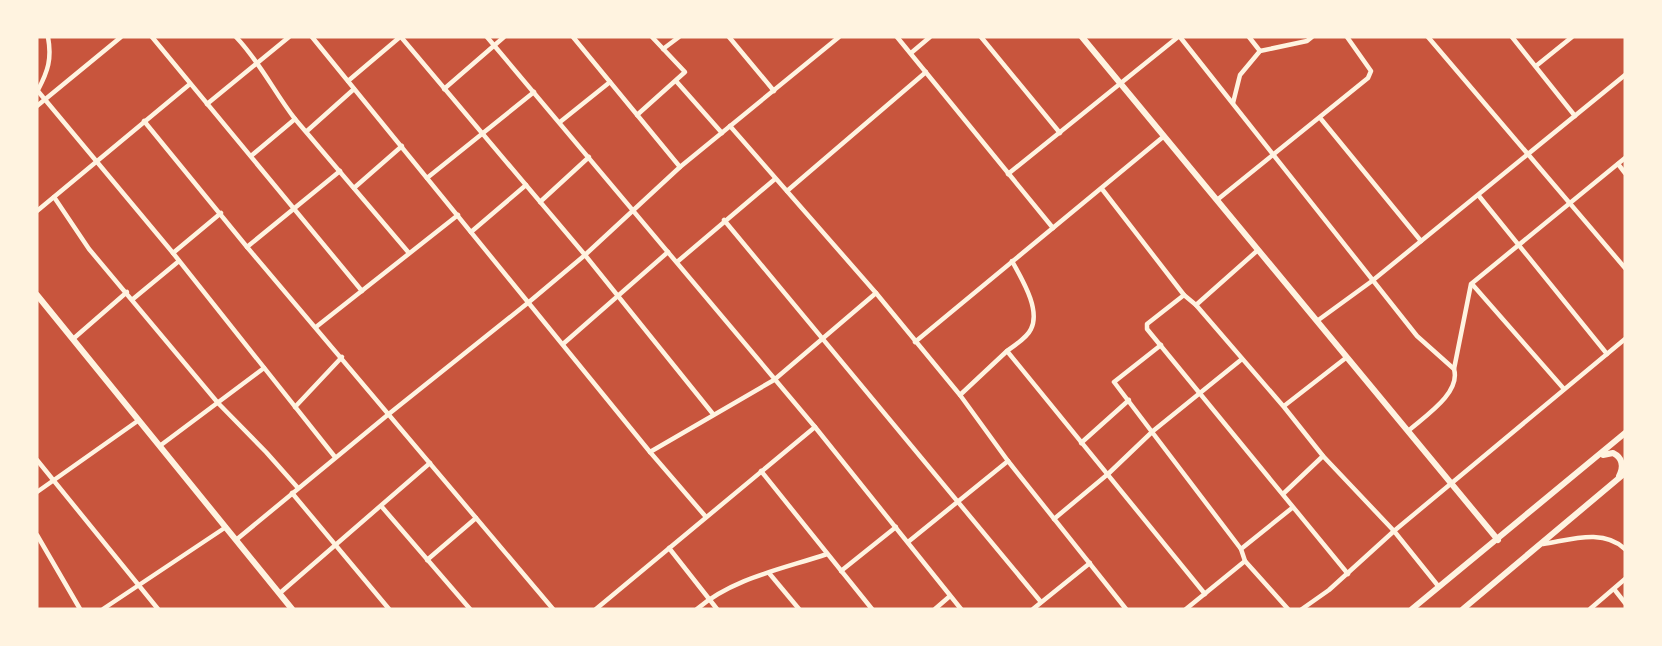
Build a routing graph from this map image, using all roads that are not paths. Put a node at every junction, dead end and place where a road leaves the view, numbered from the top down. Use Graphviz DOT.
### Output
graph roads {
  1 [pos="48,37"];
  2 [pos="121,37"];
  3 [pos="152,37"];
  4 [pos="236,37"];
  5 [pos="289,37"];
  6 [pos="312,37"];
  7 [pos="400,37"];
  8 [pos="487,37"];
  9 [pos="504,37"];
  10 [pos="573,37"];
  11 [pos="652,37"];
  12 [pos="678,37"];
  13 [pos="729,37"];
  14 [pos="839,37"];
  15 [pos="897,37"];
  16 [pos="930,37"];
  17 [pos="981,37"];
  18 [pos="1082,37"];
  19 [pos="1179,37"];
  20 [pos="1249,37"];
  21 [pos="1312,37"];
  22 [pos="1347,37"];
  23 [pos="1428,37"];
  24 [pos="1512,37"];
  25 [pos="1572,37"];
  26 [pos="494,45"];
  27 [pos="663,49"];
  28 [pos="1260,51"];
  29 [pos="911,53"];
  30 [pos="258,62"];
  31 [pos="1536,66"];
  32 [pos="926,72"];
  33 [pos="1625,75"];
  34 [pos="348,81"];
  35 [pos="676,81"];
  36 [pos="610,82"];
  37 [pos="190,84"];
  38 [pos="1121,84"];
  39 [pos="354,89"];
  40 [pos="444,89"];
  41 [pos="37,90"];
  42 [pos="774,91"];
  43 [pos="534,92"];
  44 [pos="45,99"];
  45 [pos="1233,103"];
  46 [pos="208,104"];
  47 [pos="37,106"];
  48 [pos="637,115"];
  49 [pos="1576,116"];
  50 [pos="295,119"];
  51 [pos="1321,119"];
  52 [pos="144,121"];
  53 [pos="560,122"];
  54 [pos="730,126"];
  55 [pos="307,131"];
  56 [pos="1060,132"];
  57 [pos="482,133"];
  58 [pos="722,133"];
  59 [pos="1163,137"];
  60 [pos="402,146"];
  61 [pos="1273,155"];
  62 [pos="1529,155"];
  63 [pos="251,156"];
  64 [pos="589,157"];
  65 [pos="1625,158"];
  66 [pos="96,162"];
  67 [pos="1618,164"];
  68 [pos="680,167"];
  69 [pos="340,171"];
  70 [pos="1625,173"];
  71 [pos="1009,174"];
  72 [pos="427,178"];
  73 [pos="775,179"];
  74 [pos="526,185"];
  75 [pos="354,188"];
  76 [pos="1102,189"];
  77 [pos="787,191"];
  78 [pos="1479,196"];
  79 [pos="54,197"];
  80 [pos="1217,200"];
  81 [pos="540,202"];
  82 [pos="1569,204"];
  83 [pos="295,208"];
  84 [pos="634,210"];
  85 [pos="37,211"];
  86 [pos="221,213"];
  87 [pos="458,215"];
  88 [pos="724,220"];
  89 [pos="1053,228"];
  90 [pos="471,232"];
  91 [pos="1421,241"];
  92 [pos="1519,245"];
  93 [pos="247,247"];
  94 [pos="1258,250"];
  95 [pos="668,251"];
  96 [pos="173,253"];
  97 [pos="409,253"];
  98 [pos="585,256"];
  99 [pos="179,261"];
  100 [pos="1012,261"];
  101 [pos="677,262"];
  102 [pos="1625,268"];
  103 [pos="1372,281"];
  104 [pos="1471,284"];
  105 [pos="362,291"];
  106 [pos="127,292"];
  107 [pos="876,293"];
  108 [pos="37,295"];
  109 [pos="617,295"];
  110 [pos="1184,295"];
  111 [pos="133,299"];
  112 [pos="529,302"];
  113 [pos="40,305"];
  114 [pos="1196,305"];
  115 [pos="1316,321"];
  116 [pos="316,327"];
  117 [pos="73,339"];
  118 [pos="824,339"];
  119 [pos="1625,340"];
  120 [pos="915,342"];
  121 [pos="563,344"];
  122 [pos="1161,345"];
  123 [pos="1007,351"];
  124 [pos="1607,354"];
  125 [pos="342,357"];
  126 [pos="1347,357"];
  127 [pos="1242,359"];
  128 [pos="264,368"];
  129 [pos="1454,369"];
  130 [pos="774,380"];
  131 [pos="1564,389"];
  132 [pos="1199,394"];
  133 [pos="960,395"];
  134 [pos="1129,400"];
  135 [pos="218,403"];
  136 [pos="295,407"];
  137 [pos="1284,407"];
  138 [pos="390,413"];
  139 [pos="713,414"];
  140 [pos="140,420"];
  141 [pos="815,427"];
  142 [pos="1153,431"];
  143 [pos="1408,431"];
  144 [pos="1625,433"];
  145 [pos="1081,443"];
  146 [pos="161,445"];
  147 [pos="650,452"];
  148 [pos="1323,456"];
  149 [pos="335,457"];
  150 [pos="1596,457"];
  151 [pos="37,460"];
  152 [pos="1008,461"];
  153 [pos="430,463"];
  154 [pos="761,471"];
  155 [pos="1625,473"];
  156 [pos="1108,474"];
  157 [pos="52,480"];
  158 [pos="1617,480"];
  159 [pos="1452,484"];
  160 [pos="298,488"];
  161 [pos="37,492"];
  162 [pos="292,493"];
  163 [pos="1283,494"];
  164 [pos="958,500"];
  165 [pos="382,507"];
  166 [pos="1293,508"];
  167 [pos="706,517"];
  168 [pos="476,518"];
  169 [pos="1054,519"];
  170 [pos="226,527"];
  171 [pos="896,527"];
  172 [pos="1394,531"];
  173 [pos="37,536"];
  174 [pos="236,540"];
  175 [pos="1498,540"];
  176 [pos="908,542"];
  177 [pos="1542,544"];
  178 [pos="336,547"];
  179 [pos="669,548"];
  180 [pos="1241,549"];
  181 [pos="1625,549"];
  182 [pos="827,554"];
  183 [pos="427,560"];
  184 [pos="1245,561"];
  185 [pos="1090,563"];
  186 [pos="841,571"];
  187 [pos="769,573"];
  188 [pos="1348,574"];
  189 [pos="1625,579"];
  190 [pos="139,586"];
  191 [pos="1439,587"];
  192 [pos="1614,589"];
  193 [pos="280,593"];
  194 [pos="1205,594"];
  195 [pos="950,596"];
  196 [pos="709,599"];
  197 [pos="1041,602"];
  198 [pos="1625,603"];
  199 [pos="80,609"];
  200 [pos="103,609"];
  201 [pos="158,609"];
  202 [pos="292,609"];
  203 [pos="389,609"];
  204 [pos="470,609"];
  205 [pos="554,609"];
  206 [pos="596,609"];
  207 [pos="697,609"];
  208 [pos="718,609"];
  209 [pos="799,609"];
  210 [pos="872,609"];
  211 [pos="935,609"];
  212 [pos="961,609"];
  213 [pos="1033,609"];
  214 [pos="1126,609"];
  215 [pos="1186,609"];
  216 [pos="1288,609"];
  217 [pos="1302,609"];
  218 [pos="1412,609"];
  219 [pos="1463,609"];
  220 [pos="1590,609"];
  1 -- 41 [label="street"];
  2 -- 44 [label="street"];
  3 -- 37 [label="street"];
  4 -- 30 [label="street"];
  5 -- 30 [label="street"];
  6 -- 34 [label="street"];
  7 -- 34 [label="street"];
  7 -- 40 [label="street"];
  8 -- 26 [label="street"];
  9 -- 26 [label="street"];
  10 -- 36 [label="street"];
  11 -- 27 [label="street"];
  12 -- 27 [label="street"];
  13 -- 42 [label="street"];
  14 -- 42 [label="street"];
  15 -- 29 [label="street"];
  16 -- 29 [label="street"];
  17 -- 56 [label="street"];
  18 -- 38 [label="street"];
  19 -- 38 [label="street"];
  19 -- 45 [label="street"];
  20 -- 28 [label="street"];
  21 -- 28 [label="street"];
  22 -- 51 [label="street"];
  23 -- 62 [label="street"];
  24 -- 31 [label="street"];
  25 -- 31 [label="street"];
  26 -- 40 [label="street"];
  26 -- 43 [label="street"];
  27 -- 35 [label="street"];
  28 -- 45 [label="street"];
  29 -- 32 [label="street"];
  30 -- 46 [label="street"];
  30 -- 50 [label="street"];
  31 -- 49 [label="street"];
  32 -- 71 [label="street"];
  32 -- 77 [label="street"];
  33 -- 49 [label="street"];
  34 -- 39 [label="street"];
  35 -- 48 [label="street"];
  35 -- 58 [label="street"];
  36 -- 48 [label="street"];
  36 -- 53 [label="street"];
  37 -- 46 [label="street"];
  37 -- 52 [label="street"];
  38 -- 56 [label="street"];
  38 -- 59 [label="street"];
  39 -- 55 [label="street"];
  39 -- 60 [label="street"];
  40 -- 57 [label="street"];
  41 -- 44 [label="street"];
  42 -- 54 [label="street"];
  43 -- 53 [label="street"];
  43 -- 57 [label="street"];
  44 -- 47 [label="street"];
  44 -- 66 [label="street"];
  45 -- 61 [label="street"];
  46 -- 63 [label="street"];
  48 -- 68 [label="street"];
  49 -- 62 [label="street"];
  50 -- 55 [label="street"];
  50 -- 63 [label="street"];
  51 -- 61 [label="street"];
  51 -- 91 [label="street"];
  52 -- 66 [label="street"];
  52 -- 86 [label="street"];
  53 -- 64 [label="street"];
  54 -- 58 [label="street"];
  54 -- 73 [label="street"];
  55 -- 69 [label="street"];
  56 -- 71 [label="street"];
  57 -- 72 [label="street"];
  57 -- 74 [label="street"];
  58 -- 68 [label="street"];
  59 -- 76 [label="street"];
  59 -- 80 [label="street"];
  60 -- 72 [label="street"];
  60 -- 75 [label="street"];
  61 -- 80 [label="street"];
  61 -- 103 [label="street"];
  62 -- 78 [label="street"];
  62 -- 82 [label="street"];
  63 -- 83 [label="street"];
  64 -- 81 [label="street"];
  64 -- 84 [label="street"];
  65 -- 67 [label="street"];
  66 -- 79 [label="street"];
  66 -- 96 [label="street"];
  67 -- 70 [label="street"];
  67 -- 82 [label="street"];
  68 -- 84 [label="street"];
  69 -- 75 [label="street"];
  69 -- 83 [label="street"];
  71 -- 89 [label="street"];
  72 -- 87 [label="street"];
  73 -- 77 [label="street"];
  73 -- 88 [label="street"];
  74 -- 81 [label="street"];
  74 -- 90 [label="street"];
  75 -- 97 [label="street"];
  76 -- 89 [label="street"];
  76 -- 110 [label="street"];
  77 -- 107 [label="street"];
  78 -- 91 [label="street"];
  78 -- 92 [label="street"];
  79 -- 85 [label="street"];
  79 -- 106 [label="street"];
  80 -- 94 [label="street"];
  81 -- 98 [label="street"];
  82 -- 92 [label="street"];
  82 -- 102 [label="street"];
  83 -- 93 [label="street"];
  83 -- 105 [label="street"];
  84 -- 95 [label="street"];
  84 -- 98 [label="street"];
  86 -- 93 [label="street"];
  86 -- 96 [label="street"];
  87 -- 90 [label="street"];
  87 -- 97 [label="street"];
  88 -- 101 [label="street"];
  88 -- 118 [label="street"];
  89 -- 100 [label="street"];
  90 -- 112 [label="street"];
  91 -- 103 [label="street"];
  92 -- 104 [label="street"];
  92 -- 124 [label="street"];
  93 -- 116 [label="street"];
  94 -- 114 [label="street"];
  94 -- 115 [label="street"];
  95 -- 101 [label="street"];
  95 -- 109 [label="street"];
  96 -- 99 [label="street"];
  97 -- 105 [label="street"];
  98 -- 109 [label="street"];
  98 -- 112 [label="street"];
  99 -- 111 [label="street"];
  99 -- 128 [label="street"];
  100 -- 120 [label="street"];
  100 -- 123 [label="street"];
  101 -- 130 [label="street"];
  103 -- 115 [label="street"];
  103 -- 129 [label="street"];
  104 -- 129 [label="street"];
  104 -- 131 [label="street"];
  105 -- 116 [label="street"];
  106 -- 111 [label="street"];
  106 -- 117 [label="street"];
  107 -- 118 [label="street"];
  107 -- 120 [label="street"];
  108 -- 113 [label="street"];
  109 -- 121 [label="street"];
  109 -- 139 [label="street"];
  110 -- 114 [label="street"];
  110 -- 122 [label="street"];
  111 -- 135 [label="street"];
  112 -- 121 [label="street"];
  112 -- 138 [label="street"];
  113 -- 117 [label="street"];
  114 -- 127 [label="street"];
  115 -- 126 [label="street"];
  116 -- 125 [label="street"];
  117 -- 140 [label="street"];
  118 -- 130 [label="street"];
  118 -- 164 [label="street"];
  119 -- 124 [label="street"];
  120 -- 133 [label="street"];
  121 -- 147 [label="street"];
  122 -- 132 [label="street"];
  122 -- 134 [label="street"];
  123 -- 133 [label="street"];
  123 -- 145 [label="street"];
  124 -- 131 [label="street"];
  125 -- 136 [label="street"];
  125 -- 138 [label="street"];
  126 -- 137 [label="street"];
  126 -- 143 [label="street"];
  127 -- 132 [label="street"];
  127 -- 137 [label="street"];
  128 -- 135 [label="street"];
  128 -- 136 [label="street"];
  129 -- 143 [label="street"];
  130 -- 139 [label="street"];
  130 -- 141 [label="street"];
  131 -- 159 [label="street"];
  132 -- 142 [label="street"];
  132 -- 163 [label="street"];
  133 -- 152 [label="street"];
  134 -- 142 [label="street"];
  134 -- 145 [label="street"];
  135 -- 146 [label="street"];
  135 -- 160 [label="street"];
  136 -- 149 [label="street"];
  137 -- 148 [label="street"];
  138 -- 149 [label="street"];
  138 -- 153 [label="street"];
  139 -- 147 [label="street"];
  140 -- 146 [label="street"];
  140 -- 157 [label="street"];
  141 -- 154 [label="street"];
  141 -- 171 [label="street"];
  142 -- 156 [label="street"];
  142 -- 180 [label="street"];
  143 -- 159 [label="street"];
  144 -- 150 [label="street"];
  145 -- 156 [label="street"];
  146 -- 170 [label="street"];
  147 -- 167 [label="street"];
  148 -- 163 [label="street"];
  148 -- 172 [label="street"];
  149 -- 160 [label="street"];
  150 -- 158 [label="street"];
  150 -- 175 [label="street"];
  151 -- 157 [label="street"];
  152 -- 164 [label="street"];
  152 -- 169 [label="street"];
  153 -- 165 [label="street"];
  153 -- 168 [label="street"];
  154 -- 167 [label="street"];
  154 -- 182 [label="street"];
  155 -- 158 [label="street"];
  156 -- 169 [label="street"];
  156 -- 194 [label="street"];
  157 -- 161 [label="street"];
  157 -- 190 [label="street"];
  158 -- 177 [label="street"];
  159 -- 172 [label="street"];
  159 -- 175 [label="street"];
  160 -- 162 [label="street"];
  162 -- 174 [label="street"];
  162 -- 178 [label="street"];
  163 -- 166 [label="street"];
  164 -- 176 [label="street"];
  164 -- 197 [label="street"];
  165 -- 178 [label="street"];
  165 -- 183 [label="street"];
  166 -- 180 [label="street"];
  166 -- 188 [label="street"];
  167 -- 179 [label="street"];
  168 -- 183 [label="street"];
  168 -- 205 [label="street"];
  169 -- 185 [label="street"];
  170 -- 174 [label="street"];
  170 -- 190 [label="street"];
  171 -- 176 [label="street"];
  171 -- 186 [label="street"];
  172 -- 188 [label="street"];
  172 -- 191 [label="street"];
  173 -- 199 [label="street"];
  174 -- 193 [label="street"];
  175 -- 191 [label="street"];
  176 -- 195 [label="street"];
  177 -- 181 [label="street"];
  177 -- 219 [label="street"];
  178 -- 193 [label="street"];
  178 -- 203 [label="street"];
  179 -- 196 [label="street"];
  179 -- 206 [label="street"];
  180 -- 184 [label="street"];
  182 -- 186 [label="street"];
  182 -- 187 [label="street"];
  183 -- 204 [label="street"];
  184 -- 194 [label="street"];
  184 -- 216 [label="street"];
  185 -- 197 [label="street"];
  185 -- 214 [label="street"];
  186 -- 210 [label="street"];
  187 -- 196 [label="street"];
  187 -- 209 [label="street"];
  188 -- 217 [label="street"];
  189 -- 192 [label="street"];
  190 -- 200 [label="street"];
  190 -- 201 [label="street"];
  191 -- 218 [label="street"];
  192 -- 198 [label="street"];
  192 -- 220 [label="street"];
  193 -- 202 [label="street"];
  194 -- 215 [label="street"];
  195 -- 211 [label="street"];
  195 -- 212 [label="street"];
  196 -- 207 [label="street"];
  196 -- 208 [label="street"];
  197 -- 213 [label="street"];
}
